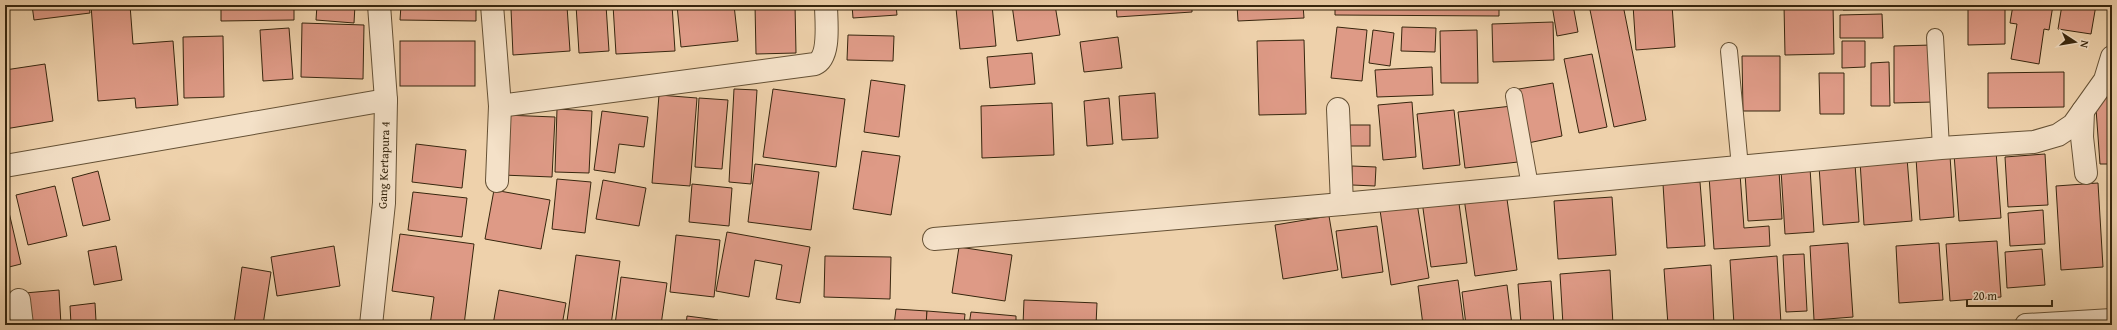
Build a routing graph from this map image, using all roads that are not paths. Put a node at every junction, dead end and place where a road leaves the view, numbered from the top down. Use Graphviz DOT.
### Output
graph roads {
  1 [pos="379,5"];
  2 [pos="492,5"];
  3 [pos="826,5"];
  4 [pos="1934,37"];
  5 [pos="1729,51"];
  6 [pos="2112,57"];
  7 [pos="2108,80"];
  8 [pos="1514,96"];
  9 [pos="386,100"];
  10 [pos="500,106"];
  11 [pos="1338,109"];
  12 [pos="2083,111"];
  13 [pos="1941,148"];
  14 [pos="5,166"];
  15 [pos="1740,167"];
  16 [pos="2086,173"];
  17 [pos="496,181"];
  18 [pos="1530,186"];
  19 [pos="1342,204"];
  20 [pos="934,239"];
  21 [pos="19,300"];
  22 [pos="2112,320"];
  23 [pos="22,325"];
  24 [pos="371,325"];
  25 [pos="2026,325"];
  1 -- 9 [label="street, Gang Kertapura 4"];
  2 -- 10 [label="street"];
  3 -- 10 [label="street"];
  4 -- 13 [label="lane"];
  5 -- 15 [label="lane"];
  6 -- 7 [label="street"];
  7 -- 12 [label="street"];
  8 -- 18 [label="lane"];
  9 -- 14 [label="street"];
  9 -- 24 [label="street, Gang Kertapura 4"];
  10 -- 17 [label="street"];
  11 -- 19 [label="street"];
  12 -- 13 [label="street"];
  12 -- 16 [label="street"];
  13 -- 15 [label="street"];
  15 -- 18 [label="street"];
  18 -- 19 [label="street"];
  19 -- 20 [label="street"];
  21 -- 23 [label="street"];
  22 -- 25 [label="street"];
}
